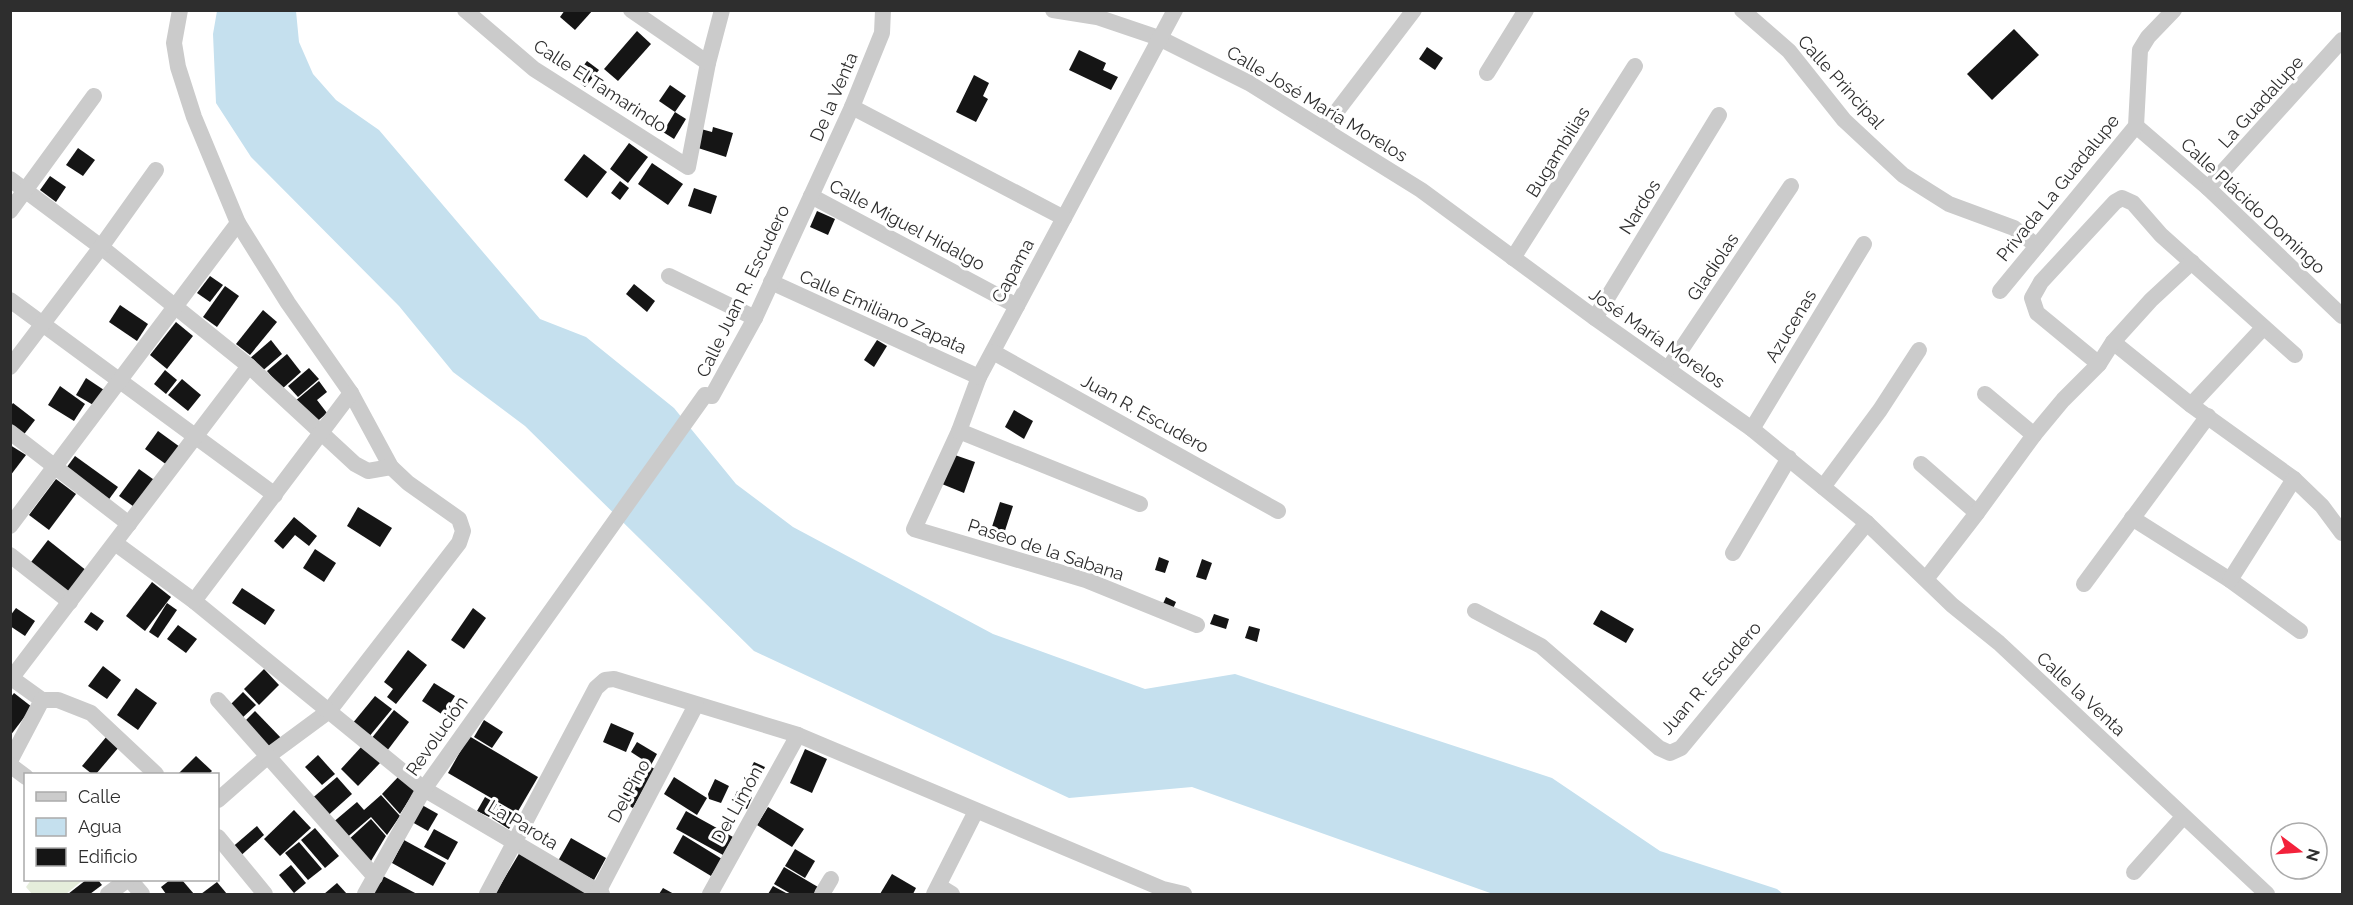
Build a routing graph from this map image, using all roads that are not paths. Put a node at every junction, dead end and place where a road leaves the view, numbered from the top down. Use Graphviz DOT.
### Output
graph roads {
  1 [pos="180,10"];
  2 [pos="465,10"];
  3 [pos="631,10"];
  4 [pos="722,10"];
  5 [pos="883,10"];
  6 [pos="1053,10"];
  7 [pos="1175,10"];
  8 [pos="1414,10"];
  9 [pos="1526,10"];
  10 [pos="1742,10"];
  11 [pos="2174,10"];
  12 [pos="1159,38"];
  13 [pos="2343,40"];
  14 [pos="708,63"];
  15 [pos="1635,66"];
  16 [pos="1487,73"];
  17 [pos="94,96"];
  18 [pos="852,107"];
  19 [pos="1719,115"];
  20 [pos="2136,126"];
  21 [pos="1324,128"];
  22 [pos="156,170"];
  23 [pos="10,179"];
  24 [pos="1791,186"];
  25 [pos="2208,188"];
  26 [pos="26,190"];
  27 [pos="1421,190"];
  28 [pos="811,196"];
  29 [pos="10,211"];
  30 [pos="1064,218"];
  31 [pos="238,223"];
  32 [pos="1864,244"];
  33 [pos="2037,246"];
  34 [pos="101,247"];
  35 [pos="1513,258"];
  36 [pos="2192,262"];
  37 [pos="669,276"];
  38 [pos="771,282"];
  39 [pos="2000,291"];
  40 [pos="10,300"];
  41 [pos="1017,306"];
  42 [pos="176,308"];
  43 [pos="2343,316"];
  44 [pos="755,318"];
  45 [pos="1595,318"];
  46 [pos="43,324"];
  47 [pos="2264,328"];
  48 [pos="2113,342"];
  49 [pos="1919,350"];
  50 [pos="993,352"];
  51 [pos="2295,355"];
  52 [pos="2099,364"];
  53 [pos="249,366"];
  54 [pos="10,367"];
  55 [pos="1668,369"];
  56 [pos="979,377"];
  57 [pos="120,381"];
  58 [pos="351,393"];
  59 [pos="1985,394"];
  60 [pos="705,395"];
  61 [pos="2191,405"];
  62 [pos="2208,416"];
  63 [pos="1752,429"];
  64 [pos="959,431"];
  65 [pos="10,432"];
  66 [pos="321,433"];
  67 [pos="2034,435"];
  68 [pos="195,437"];
  69 [pos="1789,458"];
  70 [pos="1921,464"];
  71 [pos="56,466"];
  72 [pos="391,467"];
  73 [pos="2294,479"];
  74 [pos="1823,487"];
  75 [pos="274,495"];
  76 [pos="1140,504"];
  77 [pos="1278,511"];
  78 [pos="1977,513"];
  79 [pos="2132,518"];
  80 [pos="1867,523"];
  81 [pos="129,524"];
  82 [pos="10,526"];
  83 [pos="914,529"];
  84 [pos="2343,533"];
  85 [pos="115,543"];
  86 [pos="1733,553"];
  87 [pos="10,555"];
  88 [pos="1926,579"];
  89 [pos="2230,580"];
  90 [pos="2084,584"];
  91 [pos="70,602"];
  92 [pos="194,602"];
  93 [pos="1475,611"];
  94 [pos="1197,625"];
  95 [pos="2300,631"];
  96 [pos="11,679"];
  97 [pos="42,700"];
  98 [pos="218,700"];
  99 [pos="696,705"];
  100 [pos="329,711"];
  101 [pos="798,735"];
  102 [pos="268,756"];
  103 [pos="10,763"];
  104 [pos="155,773"];
  105 [pos="24,775"];
  106 [pos="424,789"];
  107 [pos="219,799"];
  108 [pos="976,811"];
  109 [pos="2183,817"];
  110 [pos="219,838"];
  111 [pos="516,842"];
  112 [pos="2134,872"];
  113 [pos="375,877"];
  114 [pos="831,879"];
  115 [pos="126,881"];
  116 [pos="131,881"];
  117 [pos="942,892"];
  118 [pos="1162,892"];
  119 [pos="108,894"];
  120 [pos="142,894"];
  121 [pos="266,894"];
  122 [pos="365,894"];
  123 [pos="487,894"];
  124 [pos="599,894"];
  125 [pos="710,894"];
  126 [pos="822,894"];
  127 [pos="1184,894"];
  128 [pos="2267,894"];
  1 -- 31 [label="street"];
  2 -- 14 [label="street, Calle El Tamarindo"];
  3 -- 14 [label="street"];
  4 -- 14 [label="street"];
  5 -- 18 [label="street, De la Venta"];
  6 -- 12 [label="street, Calle José María Morelos"];
  7 -- 12 [label="street, Capama"];
  8 -- 21 [label="street"];
  9 -- 16 [label="street"];
  10 -- 33 [label="street, Calle Principal"];
  11 -- 20 [label="street, Privada La Guadalupe"];
  12 -- 21 [label="street, Calle José María Morelos"];
  12 -- 30 [label="street, Capama"];
  13 -- 25 [label="street, La Guadalupe"];
  15 -- 35 [label="street, Bugambilias"];
  17 -- 26 [label="street"];
  18 -- 28 [label="street, De la Venta"];
  18 -- 30 [label="street"];
  19 -- 45 [label="street, Nardos"];
  20 -- 25 [label="street, Calle Plácido Domingo"];
  20 -- 33 [label="street, Privada La Guadalupe"];
  21 -- 27 [label="street, Calle José María Morelos"];
  22 -- 34 [label="street"];
  23 -- 26 [label="street"];
  24 -- 55 [label="street, Gladiolas"];
  25 -- 43 [label="street, Calle Plácido Domingo"];
  26 -- 29 [label="street"];
  26 -- 34 [label="street"];
  27 -- 35 [label="street, José María Morelos"];
  28 -- 38 [label="street, Calle Juan R. Escudero"];
  28 -- 41 [label="street, Calle Miguel Hidalgo"];
  30 -- 41 [label="street, Capama"];
  31 -- 42 [label="street"];
  31 -- 58 [label="street"];
  32 -- 63 [label="street, Azucenas"];
  33 -- 39 [label="street, Privada La Guadalupe"];
  34 -- 42 [label="street"];
  34 -- 46 [label="street"];
  35 -- 45 [label="street, José María Morelos"];
  36 -- 47 [label="street"];
  36 -- 48 [label="street"];
  36 -- 52 [label="street"];
  37 -- 44 [label="street"];
  38 -- 44 [label="street, Calle Juan R. Escudero"];
  38 -- 56 [label="street, Calle Emiliano Zapata"];
  40 -- 46 [label="street"];
  41 -- 50 [label="street, Capama"];
  42 -- 53 [label="street"];
  42 -- 57 [label="street"];
  44 -- 60 [label="street, Calle Juan R. Escudero"];
  45 -- 55 [label="street, José María Morelos"];
  46 -- 54 [label="street"];
  46 -- 57 [label="street"];
  47 -- 51 [label="street"];
  47 -- 61 [label="street"];
  48 -- 52 [label="street"];
  48 -- 61 [label="street"];
  49 -- 74 [label="street"];
  50 -- 56 [label="street, Capama"];
  50 -- 77 [label="street, Juan R. Escudero"];
  52 -- 67 [label="street"];
  53 -- 66 [label="street"];
  53 -- 68 [label="street"];
  55 -- 63 [label="street, José María Morelos"];
  56 -- 64 [label="street, Capama"];
  57 -- 68 [label="street"];
  57 -- 71 [label="street"];
  58 -- 66 [label="street"];
  58 -- 72 [label="street"];
  59 -- 67 [label="street"];
  60 -- 106 [label="street, Revolución"];
  61 -- 62 [label="street"];
  62 -- 73 [label="street"];
  62 -- 79 [label="street"];
  63 -- 69 [label="street, José María Morelos"];
  64 -- 76 [label="street"];
  64 -- 83 [label="street, Capama"];
  65 -- 71 [label="street"];
  66 -- 72 [label="street"];
  66 -- 75 [label="street"];
  67 -- 78 [label="street"];
  68 -- 75 [label="street"];
  68 -- 81 [label="street"];
  69 -- 74 [label="street, José María Morelos"];
  69 -- 86 [label="street"];
  70 -- 78 [label="street"];
  71 -- 81 [label="street"];
  71 -- 82 [label="street"];
  72 -- 100 [label="street"];
  73 -- 84 [label="street"];
  73 -- 89 [label="street"];
  74 -- 80 [label="street, José María Morelos"];
  75 -- 92 [label="street"];
  78 -- 88 [label="street"];
  79 -- 89 [label="street"];
  79 -- 90 [label="street"];
  80 -- 88 [label="street, Calle la Venta"];
  80 -- 93 [label="street, Juan R. Escudero"];
  81 -- 85 [label="street"];
  83 -- 94 [label="street, Paseo de la Sabana"];
  85 -- 91 [label="street"];
  85 -- 92 [label="street, La Parota"];
  87 -- 91 [label="street"];
  88 -- 109 [label="street, Calle la Venta"];
  89 -- 95 [label="street"];
  91 -- 96 [label="street"];
  92 -- 100 [label="street, La Parota"];
  96 -- 97 [label="street"];
  97 -- 103 [label="street"];
  97 -- 104 [label="street"];
  98 -- 102 [label="street"];
  99 -- 101 [label="street"];
  99 -- 111 [label="street"];
  99 -- 124 [label="street, Del Pino"];
  100 -- 102 [label="street"];
  100 -- 106 [label="street, La Parota"];
  101 -- 108 [label="street"];
  101 -- 125 [label="street, Del Limón"];
  102 -- 107 [label="street"];
  102 -- 113 [label="street"];
  103 -- 105 [label="street"];
  106 -- 111 [label="street, La Parota"];
  106 -- 113 [label="street, Revolución"];
  108 -- 117 [label="street"];
  108 -- 118 [label="street"];
  109 -- 112 [label="street"];
  109 -- 128 [label="street, Calle la Venta"];
  110 -- 121 [label="street"];
  111 -- 123 [label="street"];
  111 -- 124 [label="street, La Parota"];
  113 -- 122 [label="street, Revolución"];
  114 -- 126 [label="street"];
  115 -- 119 [label="street"];
  116 -- 120 [label="street"];
  118 -- 127 [label="street"];
}
